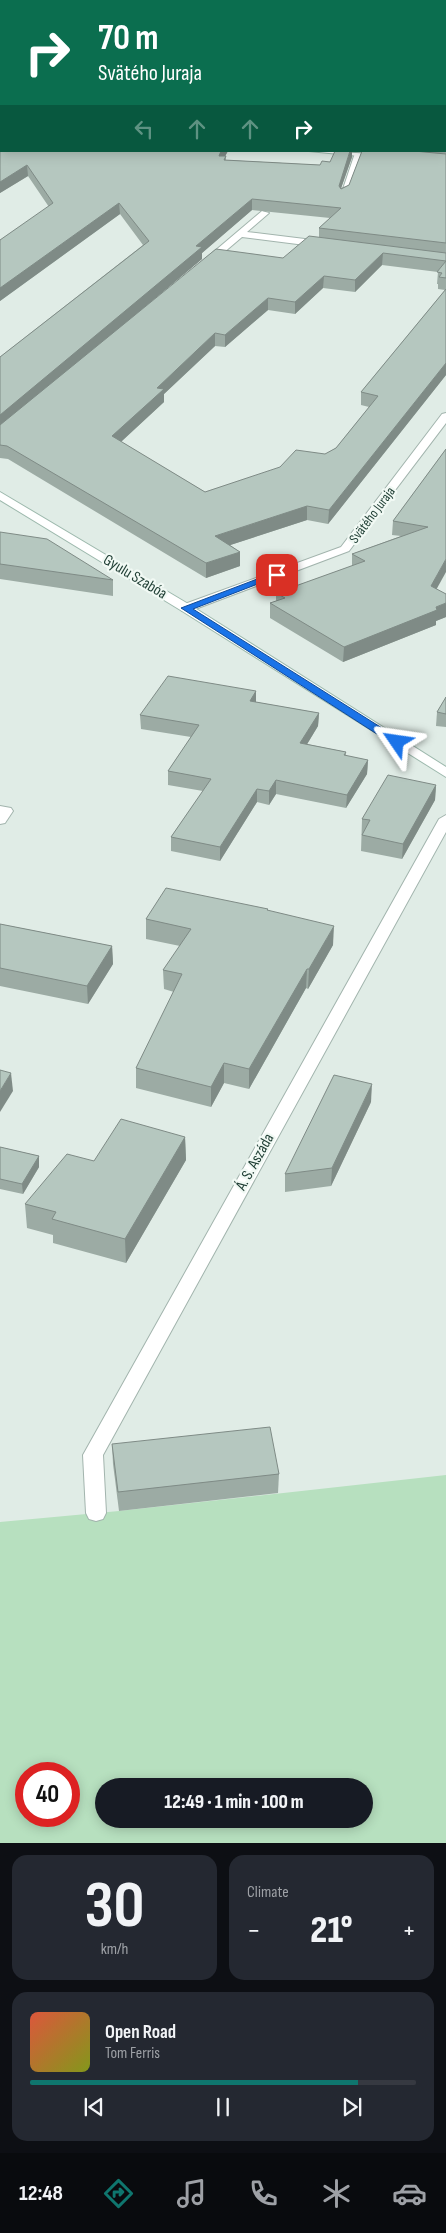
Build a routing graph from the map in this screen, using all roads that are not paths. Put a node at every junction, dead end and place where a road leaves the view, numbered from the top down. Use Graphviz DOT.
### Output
graph roads {
  1 [pos="324,152"];
  2 [pos="358,155"];
  3 [pos="390,157"];
  4 [pos="343,196"];
  5 [pos="265,213"];
  6 [pos="241,234"];
  7 [pos="329,245"];
  8 [pos="198,270"];
  9 [pos="446,416"];
  10 [pos="0,495"];
  11 [pos="186,608"];
  12 [pos="446,773"];
  13 [pos="0,810"];
  14 [pos="446,818"];
  15 [pos="0,820"];
  16 [pos="96,1513"];
  1 -- 2 [label="street"];
  2 -- 3 [label="street"];
  2 -- 4 [label="street"];
  5 -- 6 [label="street"];
  6 -- 7 [label="street"];
  6 -- 8 [label="street"];
  9 -- 11 [label="street, Svätého Juraja"];
  10 -- 11 [label="street, Gyulu Szabóa"];
  11 -- 12 [label="street, Gyulu Szabóa"];
  13 -- 15 [label="street"];
  14 -- 16 [label="street, Á. S. Aszáda"];
}
